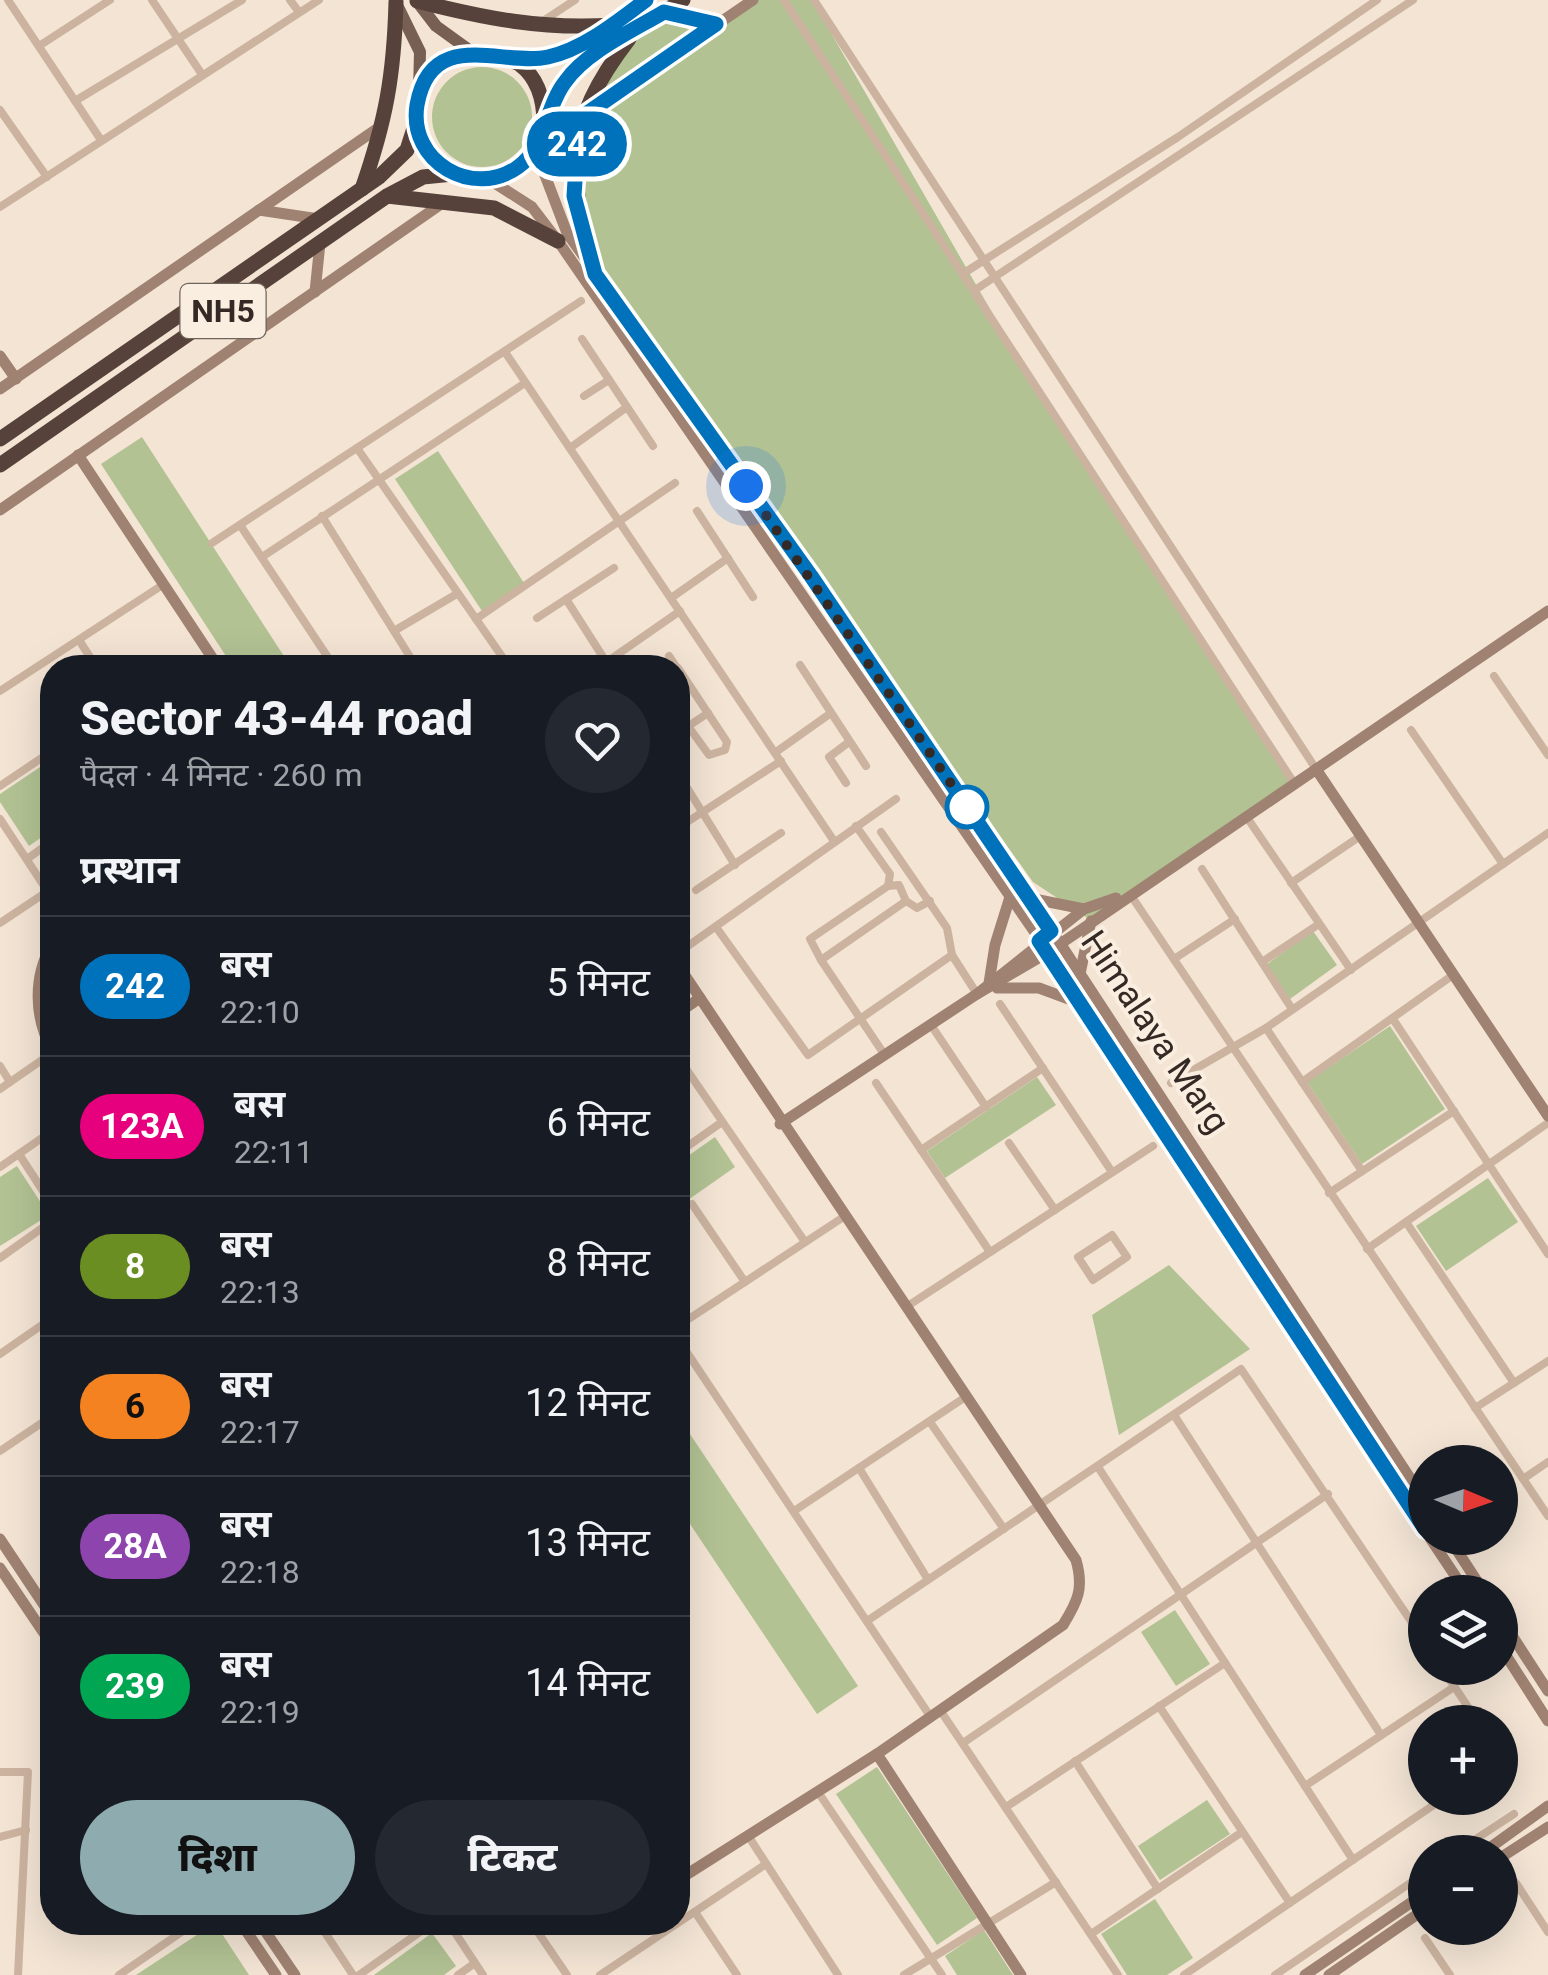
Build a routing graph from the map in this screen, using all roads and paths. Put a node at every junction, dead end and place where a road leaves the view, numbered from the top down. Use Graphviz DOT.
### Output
graph roads {
  1 [pos="8,0"];
  2 [pos="110,0"];
  3 [pos="152,0"];
  4 [pos="242,0"];
  5 [pos="290,0"];
  6 [pos="318,0"];
  7 [pos="416,0"];
  8 [pos="575,0"];
  9 [pos="646,0"];
  10 [pos="683,0"];
  11 [pos="753,0"];
  12 [pos="784,0"];
  13 [pos="814,0"];
  14 [pos="1377,0"];
  15 [pos="1413,0"];
  16 [pos="395,1"];
  17 [pos="298,12"];
  18 [pos="664,12"];
  19 [pos="716,24"];
  20 [pos="536,26"];
  21 [pos="613,26"];
  22 [pos="636,30"];
  23 [pos="178,38"];
  24 [pos="38,46"];
  25 [pos="472,52"];
  26 [pos="514,62"];
  27 [pos="201,73"];
  28 [pos="75,102"];
  29 [pos="0,110"];
  30 [pos="417,111"];
  31 [pos="586,114"];
  32 [pos="385,124"];
  33 [pos="544,127"];
  34 [pos="100,140"];
  35 [pos="535,150"];
  36 [pos="452,174"];
  37 [pos="47,176"];
  38 [pos="490,180"];
  39 [pos="362,189"];
  40 [pos="387,196"];
  41 [pos="446,201"];
  42 [pos="0,207"];
  43 [pos="259,210"];
  44 [pos="318,219"];
  45 [pos="558,241"];
  46 [pos="320,244"];
  47 [pos="982,262"];
  48 [pos="964,273"];
  49 [pos="595,274"];
  50 [pos="993,278"];
  51 [pos="974,290"];
  52 [pos="315,292"];
  53 [pos="580,301"];
  54 [pos="582,339"];
  55 [pos="505,352"];
  56 [pos="0,356"];
  57 [pos="16,379"];
  58 [pos="608,380"];
  59 [pos="526,382"];
  60 [pos="0,388"];
  61 [pos="584,396"];
  62 [pos="627,407"];
  63 [pos="0,439"];
  64 [pos="653,446"];
  65 [pos="357,448"];
  66 [pos="570,448"];
  67 [pos="78,455"];
  68 [pos="0,465"];
  69 [pos="378,479"];
  70 [pos="674,484"];
  71 [pos="0,510"];
  72 [pos="698,511"];
  73 [pos="322,516"];
  74 [pos="619,520"];
  75 [pos="240,525"];
  76 [pos="212,544"];
  77 [pos="262,557"];
  78 [pos="728,558"];
  79 [pos="614,568"];
  80 [pos="164,584"];
  81 [pos="455,594"];
  82 [pos="753,596"];
  83 [pos="671,598"];
  84 [pos="566,599"];
  85 [pos="1548,610"];
  86 [pos="680,611"];
  87 [pos="537,618"];
  88 [pos="476,619"];
  89 [pos="394,631"];
  90 [pos="79,640"];
  91 [pos="56,655"];
  92 [pos="89,655"];
  93 [pos="210,655"];
  94 [pos="326,655"];
  95 [pos="409,655"];
  96 [pos="501,655"];
  97 [pos="599,655"];
  98 [pos="620,655"];
  99 [pos="40,665"];
  100 [pos="800,665"];
  101 [pos="1494,676"];
  102 [pos="690,687"];
  103 [pos="0,691"];
  104 [pos="831,713"];
  105 [pos="708,714"];
  106 [pos="690,725"];
  107 [pos="690,729"];
  108 [pos="1411,730"];
  109 [pos="849,742"];
  110 [pos="1548,755"];
  111 [pos="778,756"];
  112 [pos="40,760"];
  113 [pos="866,766"];
  114 [pos="1316,769"];
  115 [pos="846,783"];
  116 [pos="1294,783"];
  117 [pos="0,786"];
  118 [pos="690,793"];
  119 [pos="896,800"];
  120 [pos="701,812"];
  121 [pos="1246,816"];
  122 [pos="0,819"];
  123 [pos="690,820"];
  124 [pos="856,826"];
  125 [pos="881,832"];
  126 [pos="781,833"];
  127 [pos="1548,833"];
  128 [pos="1359,837"];
  129 [pos="834,840"];
  130 [pos="40,850"];
  131 [pos="27,859"];
  132 [pos="735,864"];
  133 [pos="1503,864"];
  134 [pos="1202,869"];
  135 [pos="40,879"];
  136 [pos="1291,883"];
  137 [pos="888,886"];
  138 [pos="696,890"];
  139 [pos="1130,894"];
  140 [pos="1010,897"];
  141 [pos="1029,898"];
  142 [pos="906,900"];
  143 [pos="40,901"];
  144 [pos="930,902"];
  145 [pos="1084,909"];
  146 [pos="1235,919"];
  147 [pos="1091,921"];
  148 [pos="0,923"];
  149 [pos="1418,923"];
  150 [pos="1319,924"];
  151 [pos="716,927"];
  152 [pos="1051,931"];
  153 [pos="1039,941"];
  154 [pos="690,944"];
  155 [pos="1060,944"];
  156 [pos="1047,953"];
  157 [pos="952,955"];
  158 [pos="821,960"];
  159 [pos="1174,960"];
  160 [pos="1262,962"];
  161 [pos="1351,970"];
  162 [pos="1080,974"];
  163 [pos="1454,975"];
  164 [pos="40,979"];
  165 [pos="690,983"];
  166 [pos="992,985"];
  167 [pos="978,994"];
  168 [pos="700,998"];
  169 [pos="1000,1004"];
  170 [pos="690,1005"];
  171 [pos="1085,1006"];
  172 [pos="1292,1009"];
  173 [pos="40,1017"];
  174 [pos="858,1019"];
  175 [pos="1393,1019"];
  176 [pos="931,1025"];
  177 [pos="1266,1028"];
  178 [pos="1234,1046"];
  179 [pos="884,1054"];
  180 [pos="40,1060"];
  181 [pos="0,1066"];
  182 [pos="1043,1068"];
  183 [pos="690,1075"];
  184 [pos="10,1082"];
  185 [pos="1302,1082"];
  186 [pos="876,1083"];
  187 [pos="1171,1083"];
  188 [pos="0,1089"];
  189 [pos="986,1107"];
  190 [pos="1454,1111"];
  191 [pos="1548,1116"];
  192 [pos="722,1122"];
  193 [pos="1548,1123"];
  194 [pos="780,1124"];
  195 [pos="40,1139"];
  196 [pos="1008,1143"];
  197 [pos="690,1145"];
  198 [pos="1153,1146"];
  199 [pos="922,1150"];
  200 [pos="19,1154"];
  201 [pos="1489,1164"];
  202 [pos="0,1167"];
  203 [pos="1362,1171"];
  204 [pos="1112,1172"];
  205 [pos="40,1186"];
  206 [pos="1329,1193"];
  207 [pos="692,1204"];
  208 [pos="1055,1210"];
  209 [pos="845,1216"];
  210 [pos="1406,1222"];
  211 [pos="40,1230"];
  212 [pos="1112,1235"];
  213 [pos="805,1242"];
  214 [pos="1367,1249"];
  215 [pos="990,1252"];
  216 [pos="1548,1254"];
  217 [pos="0,1258"];
  218 [pos="745,1282"];
  219 [pos="905,1308"];
  220 [pos="690,1318"];
  221 [pos="40,1326"];
  222 [pos="0,1354"];
  223 [pos="690,1357"];
  224 [pos="1548,1360"];
  225 [pos="1514,1382"];
  226 [pos="964,1398"];
  227 [pos="1475,1408"];
  228 [pos="1174,1415"];
  229 [pos="930,1422"];
  230 [pos="40,1424"];
  231 [pos="1,1448"];
  232 [pos="1548,1462"];
  233 [pos="1098,1467"];
  234 [pos="859,1468"];
  235 [pos="1408,1475"];
  236 [pos="1523,1479"];
  237 [pos="1328,1494"];
  238 [pos="1408,1503"];
  239 [pos="1038,1506"];
  240 [pos="794,1511"];
  241 [pos="1548,1516"];
  242 [pos="1004,1529"];
  243 [pos="0,1539"];
  244 [pos="1256,1542"];
  245 [pos="0,1568"];
  246 [pos="928,1578"];
  247 [pos="1180,1594"];
  248 [pos="40,1599"];
  249 [pos="1408,1616"];
  250 [pos="867,1620"];
  251 [pos="40,1627"];
  252 [pos="1518,1645"];
  253 [pos="1225,1663"];
  254 [pos="1518,1674"];
  255 [pos="1454,1687"];
  256 [pos="1548,1692"];
  257 [pos="1466,1705"];
  258 [pos="1159,1706"];
  259 [pos="936,1713"];
  260 [pos="1548,1722"];
  261 [pos="1381,1736"];
  262 [pos="962,1743"];
  263 [pos="877,1754"];
  264 [pos="1075,1761"];
  265 [pos="0,1772"];
  266 [pos="1305,1786"];
  267 [pos="818,1792"];
  268 [pos="1548,1806"];
  269 [pos="1006,1807"];
  270 [pos="1419,1815"];
  271 [pos="1512,1815"];
  272 [pos="1548,1827"];
  273 [pos="26,1830"];
  274 [pos="1242,1832"];
  275 [pos="1482,1835"];
  276 [pos="1508,1835"];
  277 [pos="0,1837"];
  278 [pos="749,1837"];
  279 [pos="1529,1838"];
  280 [pos="1548,1839"];
  281 [pos="1518,1846"];
  282 [pos="1353,1860"];
  283 [pos="766,1864"];
  284 [pos="690,1873"];
  285 [pos="1056,1882"];
  286 [pos="1408,1885"];
  287 [pos="1518,1886"];
  288 [pos="1158,1888"];
  289 [pos="1290,1902"];
  290 [pos="1408,1905"];
  291 [pos="695,1912"];
  292 [pos="690,1915"];
  293 [pos="1408,1921"];
  294 [pos="986,1924"];
  295 [pos="1548,1932"];
  296 [pos="1091,1934"];
  297 [pos="177,1935"];
  298 [pos="249,1935"];
  299 [pos="268,1935"];
  300 [pos="327,1935"];
  301 [pos="415,1935"];
  302 [pos="457,1935"];
  303 [pos="541,1935"];
  304 [pos="660,1935"];
  305 [pos="1430,1945"];
  306 [pos="930,1957"];
  307 [pos="475,1963"];
  308 [pos="18,1975"];
  309 [pos="119,1975"];
  310 [pos="276,1975"];
  311 [pos="295,1975"];
  312 [pos="356,1975"];
  313 [pos="458,1975"];
  314 [pos="484,1975"];
  315 [pos="567,1975"];
  316 [pos="600,1975"];
  317 [pos="737,1975"];
  318 [pos="838,1975"];
  319 [pos="904,1975"];
  320 [pos="942,1975"];
  321 [pos="1021,1975"];
  322 [pos="1118,1975"];
  323 [pos="1184,1975"];
  324 [pos="1274,1975"];
  325 [pos="1304,1975"];
  326 [pos="1329,1975"];
  327 [pos="1450,1975"];
  1 -- 24 [label="street"];
  2 -- 24 [label="street"];
  3 -- 23 [label="street"];
  4 -- 23 [label="street"];
  5 -- 17 [label="street"];
  6 -- 17 [label="street"];
  7 -- 20 [label="highway"];
  7 -- 25 [label="main road"];
  8 -- 20 [label="street"];
  9 -- 21 [label="highway"];
  10 -- 18 [label="highway"];
  11 -- 19 [label="street"];
  12 -- 48 [label="street"];
  13 -- 47 [label="street"];
  14 -- 47 [label="street"];
  15 -- 50 [label="street"];
  16 -- 30 [label="main road"];
  16 -- 32 [label="highway"];
  17 -- 27 [label="street"];
  18 -- 19 [label="highway"];
  18 -- 22 [label="highway"];
  19 -- 31 [label="street"];
  20 -- 21 [label="highway"];
  21 -- 26 [label="highway"];
  22 -- 31 [label="highway"];
  22 -- 33 [label="highway"];
  23 -- 27 [label="street"];
  23 -- 28 [label="street"];
  24 -- 28 [label="street"];
  25 -- 26 [label="highway"];
  25 -- 30 [label="highway, NH5"];
  26 -- 33 [label="highway"];
  27 -- 34 [label="street"];
  28 -- 34 [label="street"];
  29 -- 37 [label="street"];
  30 -- 36 [label="highway"];
  30 -- 39 [label="highway, NH5"];
  31 -- 49 [label="highway"];
  32 -- 39 [label="highway"];
  32 -- 43 [label="street"];
  33 -- 35 [label="highway"];
  34 -- 37 [label="street"];
  35 -- 38 [label="highway"];
  35 -- 49 [label="street, Himalaya Marg"];
  36 -- 38 [label="highway, NH5"];
  36 -- 40 [label="highway, NH5"];
  37 -- 42 [label="street"];
  38 -- 45 [label="street, Himalaya Marg"];
  39 -- 44 [label="highway, NH5"];
  40 -- 41 [label="highway"];
  40 -- 46 [label="highway, NH5"];
  41 -- 45 [label="highway"];
  41 -- 52 [label="street"];
  43 -- 44 [label="street"];
  43 -- 57 [label="street"];
  44 -- 63 [label="highway, NH5"];
  45 -- 140 [label="street, Himalaya Marg"];
  46 -- 52 [label="street"];
  46 -- 68 [label="highway, NH5"];
  47 -- 48 [label="street"];
  47 -- 50 [label="street"];
  48 -- 51 [label="street"];
  49 -- 141 [label="street, Himalaya Marg"];
  50 -- 51 [label="street"];
  50 -- 114 [label="street"];
  51 -- 116 [label="street"];
  52 -- 67 [label="street"];
  53 -- 55 [label="street"];
  54 -- 58 [label="street"];
  55 -- 59 [label="street"];
  55 -- 65 [label="street"];
  56 -- 57 [label="street"];
  57 -- 60 [label="street"];
  58 -- 61 [label="street"];
  58 -- 62 [label="street"];
  59 -- 66 [label="street"];
  59 -- 69 [label="street"];
  62 -- 64 [label="street"];
  62 -- 66 [label="street"];
  65 -- 69 [label="street"];
  65 -- 75 [label="street"];
  66 -- 74 [label="street"];
  67 -- 71 [label="street"];
  67 -- 80 [label="street"];
  69 -- 73 [label="street"];
  69 -- 81 [label="street"];
  70 -- 74 [label="street"];
  72 -- 78 [label="street"];
  73 -- 77 [label="street"];
  73 -- 89 [label="street"];
  74 -- 83 [label="street"];
  74 -- 88 [label="street"];
  75 -- 76 [label="street"];
  75 -- 77 [label="street"];
  77 -- 94 [label="street"];
  78 -- 82 [label="street"];
  78 -- 83 [label="street"];
  79 -- 84 [label="street"];
  80 -- 90 [label="street"];
  80 -- 93 [label="street"];
  81 -- 88 [label="street"];
  81 -- 89 [label="street"];
  83 -- 86 [label="street"];
  84 -- 87 [label="street"];
  84 -- 97 [label="street"];
  85 -- 114 [label="street"];
  86 -- 98 [label="street"];
  86 -- 111 [label="street"];
  88 -- 96 [label="street"];
  89 -- 95 [label="street"];
  90 -- 91 [label="street"];
  90 -- 92 [label="street"];
  99 -- 103 [label="street"];
  100 -- 104 [label="street"];
  101 -- 110 [label="street"];
  102 -- 105 [label="street"];
  104 -- 109 [label="street"];
  104 -- 111 [label="street"];
  105 -- 106 [label="street"];
  105 -- 107 [label="street"];
  108 -- 133 [label="street"];
  109 -- 113 [label="street"];
  109 -- 115 [label="street"];
  111 -- 120 [label="street"];
  111 -- 129 [label="street"];
  112 -- 117 [label="street"];
  114 -- 116 [label="street"];
  114 -- 128 [label="street"];
  116 -- 121 [label="street"];
  118 -- 120 [label="street"];
  119 -- 124 [label="street"];
  120 -- 123 [label="street"];
  120 -- 132 [label="street"];
  121 -- 136 [label="street"];
  121 -- 139 [label="street"];
  122 -- 131 [label="street"];
  124 -- 129 [label="street"];
  124 -- 137 [label="street"];
  125 -- 144 [label="street"];
  126 -- 132 [label="street"];
  127 -- 133 [label="street"];
  128 -- 136 [label="street"];
  128 -- 149 [label="street"];
  129 -- 151 [label="street"];
  130 -- 131 [label="street"];
  131 -- 135 [label="street"];
  132 -- 138 [label="street"];
  133 -- 149 [label="street"];
  134 -- 146 [label="street"];
  136 -- 150 [label="street"];
  137 -- 142 [label="street"];
  137 -- 158 [label="street"];
  139 -- 145 [label="street"];
  139 -- 147 [label="street"];
  139 -- 159 [label="street"];
  140 -- 153 [label="street, Himalaya Marg"];
  140 -- 166 [label="street"];
  141 -- 145 [label="street"];
  141 -- 152 [label="street, Himalaya Marg"];
  142 -- 144 [label="street"];
  142 -- 158 [label="street"];
  143 -- 148 [label="street"];
  144 -- 157 [label="street"];
  145 -- 152 [label="street"];
  146 -- 159 [label="street"];
  146 -- 160 [label="street"];
  147 -- 155 [label="street"];
  147 -- 162 [label="street"];
  149 -- 161 [label="street"];
  149 -- 163 [label="street"];
  150 -- 160 [label="street"];
  150 -- 161 [label="street"];
  151 -- 154 [label="street"];
  151 -- 174 [label="street"];
  152 -- 153 [label="street"];
  152 -- 155 [label="street, Himalaya Marg"];
  153 -- 156 [label="street, Himalaya Marg"];
  153 -- 166 [label="street"];
  155 -- 156 [label="street"];
  155 -- 162 [label="street, Himalaya Marg"];
  156 -- 166 [label="street"];
  156 -- 171 [label="street, Himalaya Marg"];
  157 -- 167 [label="street"];
  157 -- 174 [label="street"];
  158 -- 174 [label="street"];
  159 -- 178 [label="street"];
  160 -- 172 [label="street"];
  161 -- 172 [label="street"];
  162 -- 235 [label="street, Himalaya Marg"];
  163 -- 175 [label="street"];
  163 -- 191 [label="street"];
  164 -- 173 [label="street"];
  165 -- 168 [label="street"];
  166 -- 167 [label="street"];
  166 -- 171 [label="street"];
  167 -- 176 [label="street"];
  168 -- 170 [label="street"];
  168 -- 194 [label="street"];
  169 -- 182 [label="street"];
  171 -- 238 [label="street, Himalaya Marg"];
  172 -- 177 [label="street"];
  174 -- 179 [label="street"];
  175 -- 185 [label="street"];
  175 -- 190 [label="street"];
  176 -- 179 [label="street"];
  176 -- 189 [label="street"];
  177 -- 178 [label="street"];
  177 -- 185 [label="street"];
  178 -- 187 [label="street"];
  178 -- 206 [label="street"];
  179 -- 194 [label="street"];
  180 -- 184 [label="street"];
  181 -- 184 [label="street"];
  182 -- 189 [label="street"];
  182 -- 204 [label="street"];
  183 -- 192 [label="street"];
  184 -- 188 [label="street"];
  185 -- 203 [label="street"];
  186 -- 199 [label="street"];
  189 -- 199 [label="street"];
  190 -- 201 [label="street"];
  190 -- 203 [label="street"];
  192 -- 197 [label="street"];
  192 -- 213 [label="street"];
  193 -- 201 [label="street"];
  194 -- 209 [label="street"];
  195 -- 200 [label="street"];
  196 -- 208 [label="street"];
  198 -- 204 [label="street"];
  199 -- 215 [label="street"];
  200 -- 202 [label="street"];
  200 -- 205 [label="street"];
  201 -- 210 [label="street"];
  201 -- 216 [label="street"];
  203 -- 206 [label="street"];
  204 -- 208 [label="street"];
  206 -- 214 [label="street"];
  207 -- 218 [label="street"];
  208 -- 215 [label="street"];
  209 -- 213 [label="street"];
  209 -- 219 [label="street"];
  210 -- 214 [label="street"];
  210 -- 225 [label="street"];
  211 -- 217 [label="street"];
  212 -- 212 [label="street"];
  213 -- 218 [label="street"];
  214 -- 227 [label="street"];
  215 -- 219 [label="street"];
  218 -- 220 [label="street"];
  219 -- 226 [label="street"];
  221 -- 222 [label="street"];
  223 -- 240 [label="street"];
  224 -- 225 [label="street"];
  225 -- 227 [label="street"];
  226 -- 229 [label="street"];
  226 -- 239 [label="street"];
  227 -- 236 [label="street"];
  228 -- 233 [label="street"];
  228 -- 237 [label="street"];
  228 -- 244 [label="street"];
  229 -- 234 [label="street"];
  229 -- 242 [label="street"];
  230 -- 231 [label="street"];
  232 -- 236 [label="street"];
  233 -- 239 [label="street"];
  233 -- 247 [label="street"];
  234 -- 240 [label="street"];
  234 -- 246 [label="street"];
  236 -- 241 [label="street"];
  237 -- 244 [label="street"];
  237 -- 249 [label="street"];
  239 -- 242 [label="street"];
  239 -- 259 [label="street"];
  240 -- 250 [label="street"];
  242 -- 246 [label="street"];
  243 -- 248 [label="street"];
  244 -- 247 [label="street"];
  244 -- 261 [label="street"];
  245 -- 251 [label="street"];
  246 -- 250 [label="street"];
  247 -- 253 [label="street"];
  247 -- 262 [label="street"];
  250 -- 259 [label="street"];
  252 -- 256 [label="street"];
  253 -- 258 [label="street"];
  253 -- 266 [label="street"];
  254 -- 260 [label="street"];
  255 -- 257 [label="street"];
  255 -- 261 [label="street"];
  258 -- 264 [label="street"];
  258 -- 274 [label="street"];
  259 -- 262 [label="street"];
  259 -- 263 [label="street"];
  261 -- 266 [label="street"];
  262 -- 269 [label="street"];
  263 -- 267 [label="street"];
  263 -- 294 [label="street"];
  264 -- 269 [label="street"];
  264 -- 288 [label="street"];
  265 -- 273 [label="street"];
  266 -- 282 [label="street"];
  267 -- 278 [label="street"];
  267 -- 306 [label="street"];
  268 -- 276 [label="street"];
  269 -- 285 [label="street"];
  270 -- 282 [label="street"];
  271 -- 275 [label="street"];
  272 -- 279 [label="street"];
  273 -- 277 [label="street"];
  273 -- 308 [label="street"];
  274 -- 288 [label="street"];
  274 -- 289 [label="street"];
  278 -- 283 [label="street"];
  278 -- 284 [label="street"];
  279 -- 280 [label="street"];
  279 -- 281 [label="street"];
  282 -- 289 [label="street"];
  283 -- 291 [label="street"];
  283 -- 318 [label="street"];
  285 -- 294 [label="street"];
  285 -- 296 [label="street"];
  286 -- 324 [label="street"];
  287 -- 295 [label="street"];
  288 -- 296 [label="street"];
  289 -- 323 [label="street"];
  290 -- 325 [label="street"];
  291 -- 292 [label="street"];
  291 -- 317 [label="street"];
  293 -- 326 [label="street"];
  294 -- 306 [label="street"];
  294 -- 321 [label="street"];
  296 -- 322 [label="street"];
  297 -- 309 [label="street"];
  298 -- 310 [label="street"];
  299 -- 311 [label="street"];
  300 -- 312 [label="street"];
  301 -- 312 [label="street"];
  302 -- 307 [label="street"];
  303 -- 315 [label="street"];
  304 -- 316 [label="street"];
  305 -- 327 [label="street"];
  306 -- 319 [label="street"];
  306 -- 320 [label="street"];
  307 -- 313 [label="street"];
  307 -- 314 [label="street"];
}
